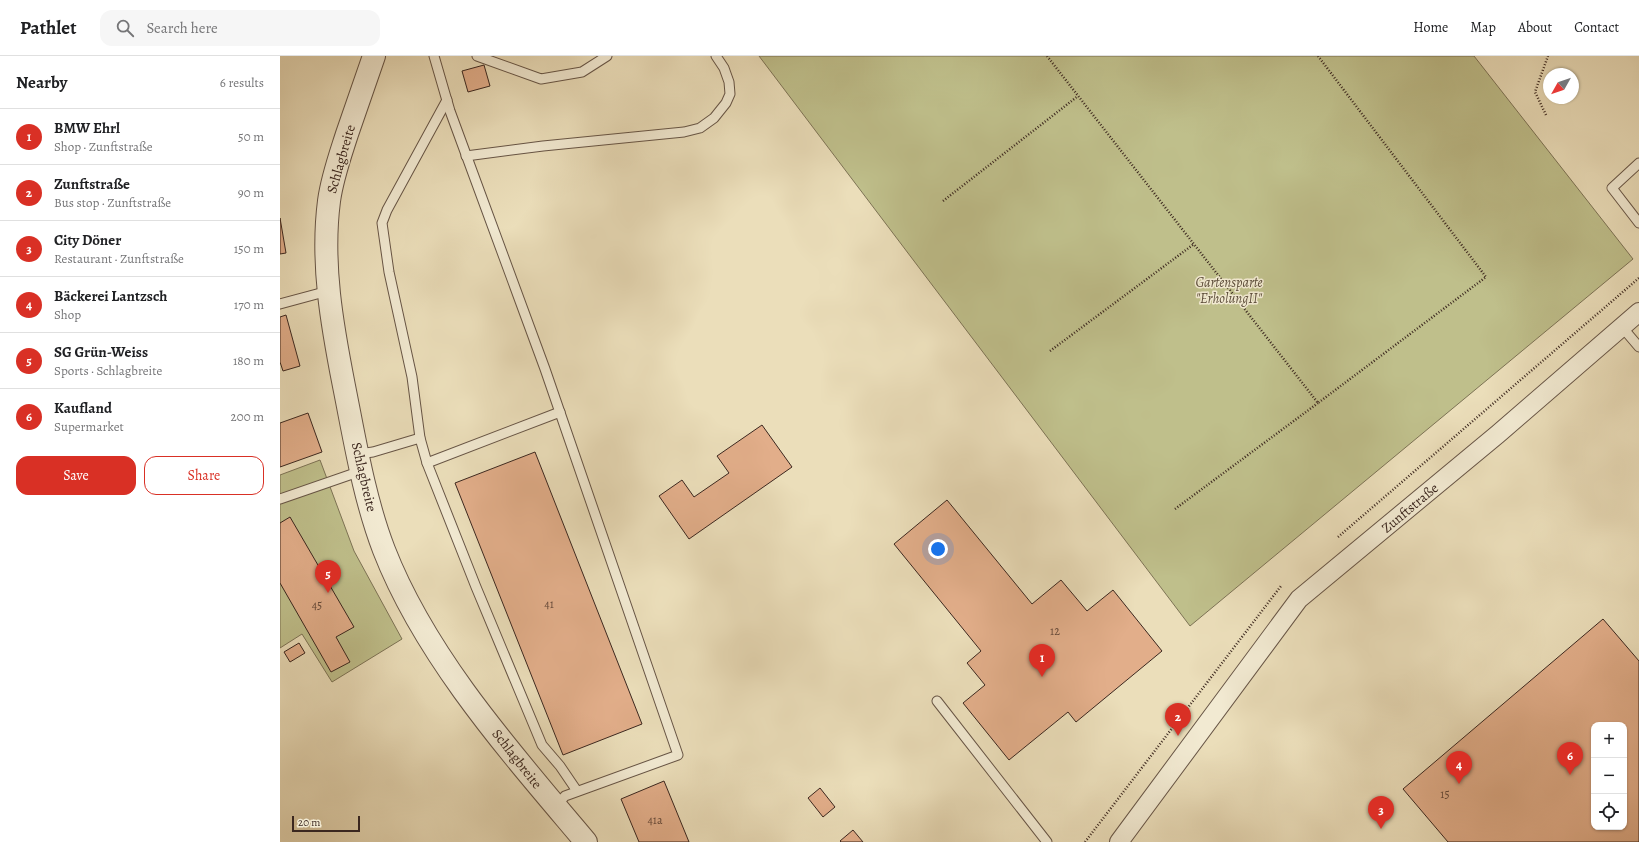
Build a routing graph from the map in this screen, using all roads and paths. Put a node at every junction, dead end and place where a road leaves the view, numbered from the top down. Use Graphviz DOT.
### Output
graph roads {
  1 [pos="374,56"];
  2 [pos="434,56"];
  3 [pos="477,56"];
  4 [pos="607,56"];
  5 [pos="716,56"];
  6 [pos="1047,56"];
  7 [pos="1318,56"];
  8 [pos="1548,56"];
  9 [pos="1078,96"];
  10 [pos="446,100"];
  11 [pos="1546,115"];
  12 [pos="466,156"];
  13 [pos="1639,163"];
  14 [pos="943,201"];
  15 [pos="1639,223"];
  16 [pos="1194,244"];
  17 [pos="328,291"];
  18 [pos="280,304"];
  19 [pos="1639,312"];
  20 [pos="1622,327"];
  21 [pos="1639,347"];
  22 [pos="1050,351"];
  23 [pos="1318,402"];
  24 [pos="560,412"];
  25 [pos="420,438"];
  26 [pos="360,462"];
  27 [pos="427,463"];
  28 [pos="280,499"];
  29 [pos="1175,509"];
  30 [pos="936,701"];
  31 [pos="577,791"];
  32 [pos="556,807"];
  33 [pos="586,842"];
  34 [pos="1047,842"];
  35 [pos="1119,842"];
  1 -- 17 [label="street, Schlagbreite"];
  2 -- 10 [label="lane"];
  3 -- 4 [label="lane"];
  5 -- 12 [label="lane"];
  6 -- 9 [label="path"];
  7 -- 23 [label="path"];
  8 -- 11 [label="path"];
  9 -- 14 [label="path"];
  9 -- 16 [label="path"];
  10 -- 12 [label="lane"];
  10 -- 25 [label="lane"];
  12 -- 24 [label="lane"];
  13 -- 15 [label="lane"];
  16 -- 22 [label="path"];
  16 -- 23 [label="path"];
  17 -- 18 [label="lane"];
  17 -- 26 [label="street, Schlagbreite"];
  19 -- 20 [label="street, Zunftstraße"];
  20 -- 21 [label="lane"];
  20 -- 35 [label="street, Zunftstraße"];
  23 -- 29 [label="path"];
  24 -- 27 [label="lane"];
  24 -- 31 [label="lane"];
  25 -- 26 [label="lane"];
  25 -- 27 [label="lane"];
  26 -- 28 [label="lane"];
  26 -- 32 [label="street, Schlagbreite"];
  27 -- 31 [label="lane"];
  30 -- 34 [label="lane"];
  31 -- 32 [label="lane"];
  32 -- 33 [label="street, Schlagbreite"];
}
